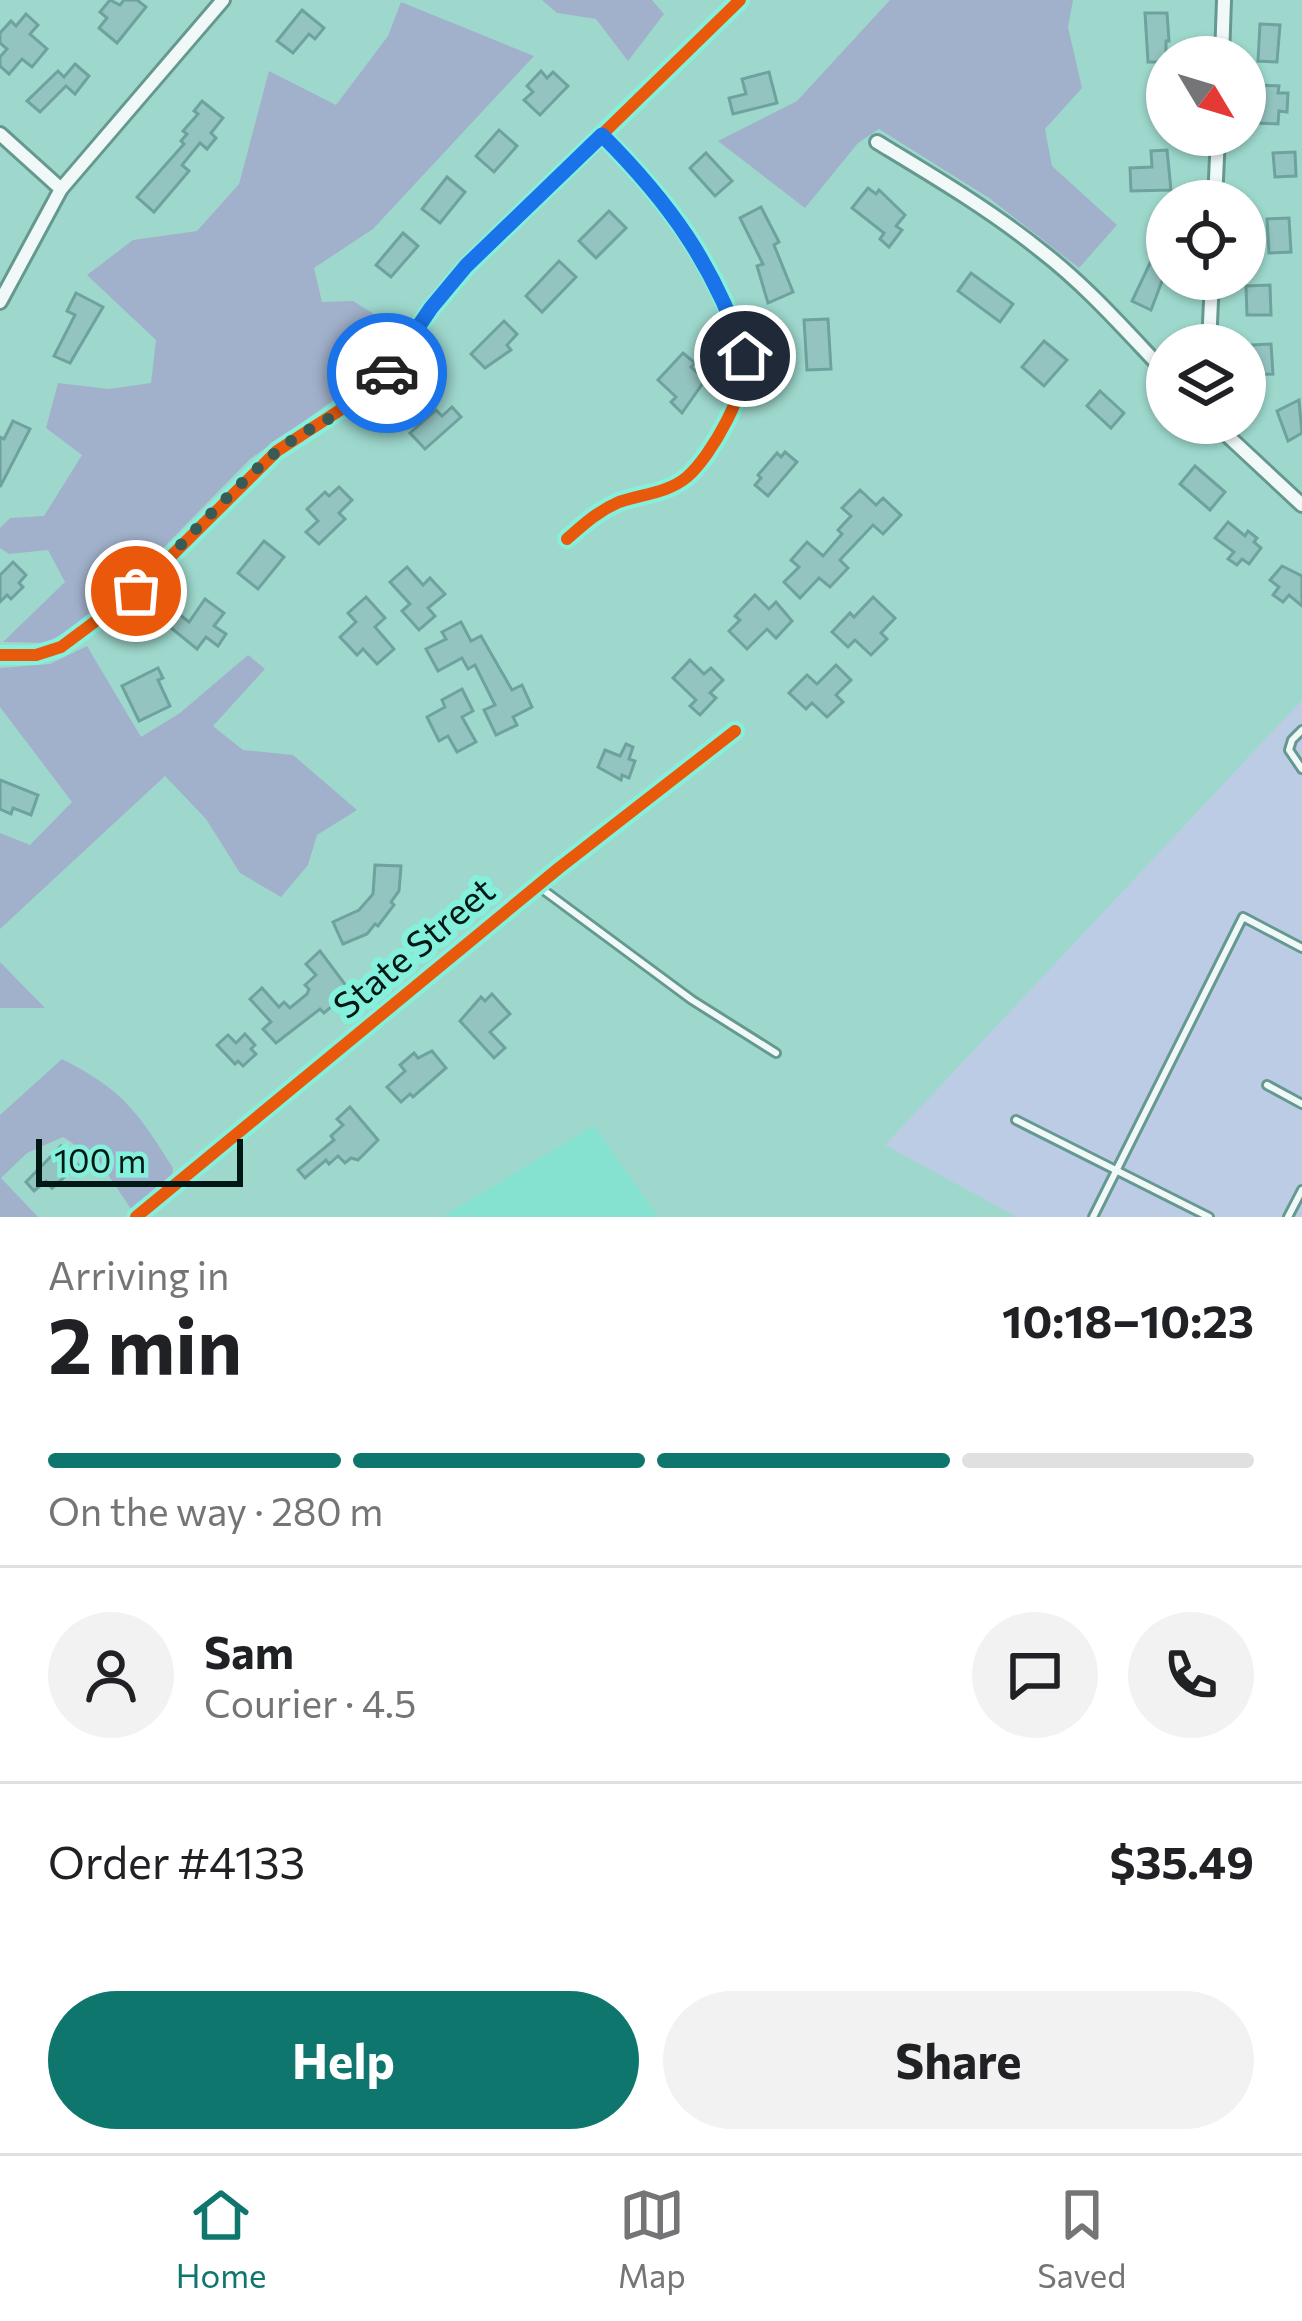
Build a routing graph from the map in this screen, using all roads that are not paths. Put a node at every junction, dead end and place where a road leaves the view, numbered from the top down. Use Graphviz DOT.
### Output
graph roads {
  1 [pos="223,0"];
  2 [pos="740,0"];
  3 [pos="1224,0"];
  4 [pos="1223,36"];
  5 [pos="0,134"];
  6 [pos="602,135"];
  7 [pos="877,142"];
  8 [pos="61,189"];
  9 [pos="0,302"];
  10 [pos="1146,352"];
  11 [pos="1237,444"];
  12 [pos="1302,505"];
  13 [pos="567,539"];
  14 [pos="0,655"];
  15 [pos="1302,730"];
  16 [pos="735,731"];
  17 [pos="1302,769"];
  18 [pos="538,886"];
  19 [pos="1302,948"];
  20 [pos="776,1053"];
  21 [pos="1267,1084"];
  22 [pos="1302,1104"];
  23 [pos="1016,1120"];
  24 [pos="1116,1172"];
  25 [pos="1302,1190"];
  26 [pos="136,1217"];
  27 [pos="1093,1217"];
  28 [pos="1209,1217"];
  29 [pos="1288,1217"];
  1 -- 8 [label="street"];
  2 -- 6 [label="street"];
  3 -- 4 [label="street"];
  5 -- 8 [label="street"];
  6 -- 13 [label="street"];
  6 -- 14 [label="street"];
  7 -- 10 [label="street"];
  8 -- 9 [label="street"];
  11 -- 12 [label="street"];
  15 -- 17 [label="lane"];
  16 -- 18 [label="street, State Street"];
  18 -- 20 [label="lane"];
  18 -- 26 [label="street, State Street"];
  19 -- 24 [label="lane"];
  21 -- 22 [label="lane"];
  23 -- 24 [label="lane"];
  24 -- 27 [label="lane"];
  24 -- 28 [label="lane"];
  25 -- 29 [label="lane"];
}
